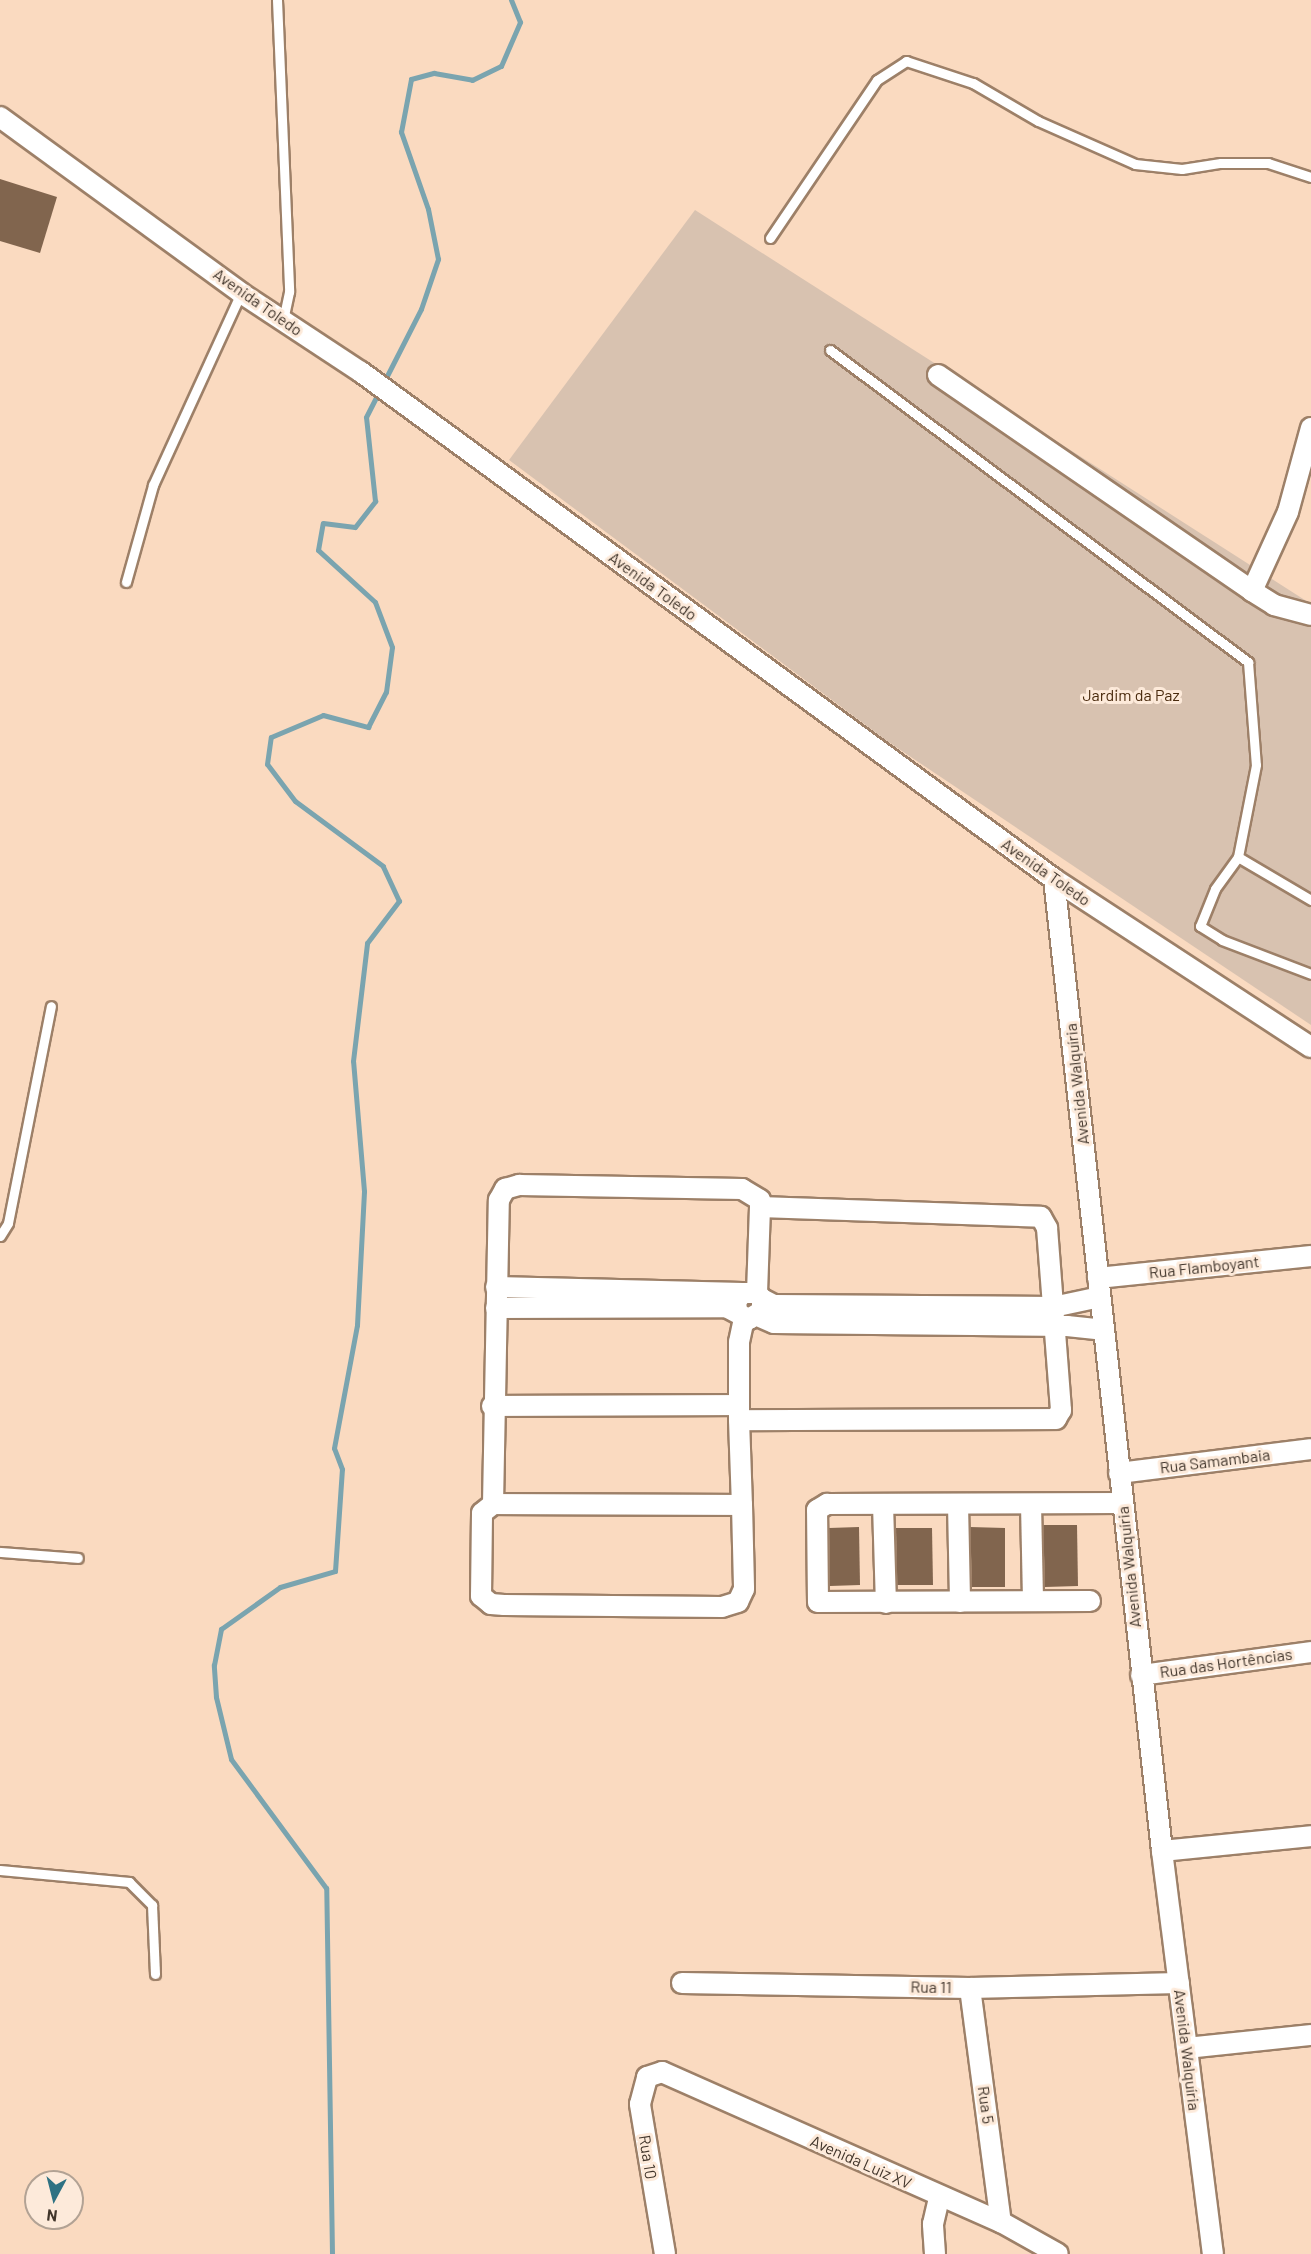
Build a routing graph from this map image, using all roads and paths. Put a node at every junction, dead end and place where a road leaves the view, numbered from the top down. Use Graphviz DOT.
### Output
graph roads {
  1 [pos="277,0"];
  2 [pos="2,121"];
  3 [pos="1311,177"];
  4 [pos="770,238"];
  5 [pos="241,293"];
  6 [pos="283,321"];
  7 [pos="830,350"];
  8 [pos="938,375"];
  9 [pos="1311,428"];
  10 [pos="126,582"];
  11 [pos="1252,591"];
  12 [pos="1311,615"];
  13 [pos="1238,857"];
  14 [pos="1054,879"];
  15 [pos="1311,900"];
  16 [pos="1311,974"];
  17 [pos="51,1005"];
  18 [pos="1311,1047"];
  19 [pos="760,1207"];
  20 [pos="0,1236"];
  21 [pos="1311,1256"];
  22 [pos="496,1287"];
  23 [pos="1099,1287"];
  24 [pos="750,1305"];
  25 [pos="496,1308"];
  26 [pos="1053,1317"];
  27 [pos="1103,1330"];
  28 [pos="492,1406"];
  29 [pos="739,1413"];
  30 [pos="1311,1449"];
  31 [pos="1119,1473"];
  32 [pos="1122,1503"];
  33 [pos="493,1504"];
  34 [pos="883,1504"];
  35 [pos="958,1504"];
  36 [pos="1031,1504"];
  37 [pos="742,1505"];
  38 [pos="0,1552"];
  39 [pos="78,1558"];
  40 [pos="1033,1601"];
  41 [pos="1090,1601"];
  42 [pos="960,1602"];
  43 [pos="886,1603"];
  44 [pos="1311,1652"];
  45 [pos="1141,1675"];
  46 [pos="1311,1836"];
  47 [pos="1162,1851"];
  48 [pos="0,1870"];
  49 [pos="155,1974"];
  50 [pos="682,1983"];
  51 [pos="1179,1983"];
  52 [pos="970,1988"];
  53 [pos="1311,2035"];
  54 [pos="1187,2048"];
  55 [pos="663,2072"];
  56 [pos="939,2198"];
  57 [pos="1001,2222"];
  58 [pos="665,2254"];
  59 [pos="935,2254"];
  60 [pos="1058,2254"];
  61 [pos="1213,2254"];
  1 -- 6 [label="lane"];
  2 -- 5 [label="street, Avenida Toledo"];
  3 -- 4 [label="lane"];
  5 -- 6 [label="street, Avenida Toledo"];
  5 -- 10 [label="lane"];
  6 -- 14 [label="street, Avenida Toledo"];
  7 -- 13 [label="lane"];
  8 -- 11 [label="street"];
  9 -- 11 [label="street"];
  11 -- 12 [label="street"];
  13 -- 15 [label="lane"];
  13 -- 16 [label="lane"];
  14 -- 18 [label="street, Avenida Toledo"];
  14 -- 23 [label="street, Avenida Walquíria"];
  17 -- 20 [label="lane"];
  19 -- 22 [label="street"];
  19 -- 24 [label="street"];
  19 -- 26 [label="street"];
  21 -- 23 [label="street, Rua Flamboyant"];
  22 -- 24 [label="street"];
  22 -- 25 [label="street"];
  23 -- 26 [label="street, Rua Flamboyant"];
  23 -- 27 [label="street, Avenida Walquíria"];
  24 -- 25 [label="street"];
  24 -- 26 [label="street"];
  24 -- 29 [label="street"];
  25 -- 28 [label="street"];
  26 -- 27 [label="street"];
  26 -- 29 [label="street"];
  27 -- 31 [label="street, Avenida Walquíria"];
  28 -- 29 [label="street"];
  28 -- 33 [label="street"];
  29 -- 37 [label="street"];
  30 -- 31 [label="street, Rua Samambaia"];
  31 -- 32 [label="street, Avenida Walquíria"];
  32 -- 36 [label="street"];
  32 -- 45 [label="street, Avenida Walquíria"];
  33 -- 37 [label="street"];
  33 -- 37 [label="street"];
  34 -- 35 [label="street"];
  34 -- 43 [label="street"];
  34 -- 43 [label="street"];
  35 -- 36 [label="street"];
  35 -- 42 [label="street"];
  36 -- 40 [label="street"];
  38 -- 39 [label="lane"];
  40 -- 41 [label="street"];
  40 -- 42 [label="street"];
  42 -- 43 [label="street"];
  44 -- 45 [label="street, Rua das Hortências"];
  45 -- 47 [label="street, Avenida Walquíria"];
  46 -- 47 [label="street"];
  47 -- 51 [label="street, Avenida Walquíria"];
  48 -- 49 [label="lane"];
  50 -- 52 [label="street, Rua 11"];
  51 -- 52 [label="street, Rua 11"];
  51 -- 54 [label="street, Avenida Walquíria"];
  52 -- 57 [label="street, Rua 5"];
  53 -- 54 [label="street"];
  54 -- 61 [label="street, Avenida Walquíria"];
  55 -- 56 [label="street, Avenida Luiz XV"];
  55 -- 58 [label="street, Rua 10"];
  56 -- 57 [label="street, Avenida Luiz XV"];
  56 -- 59 [label="street"];
  57 -- 60 [label="street, Avenida Luiz XV"];
}
